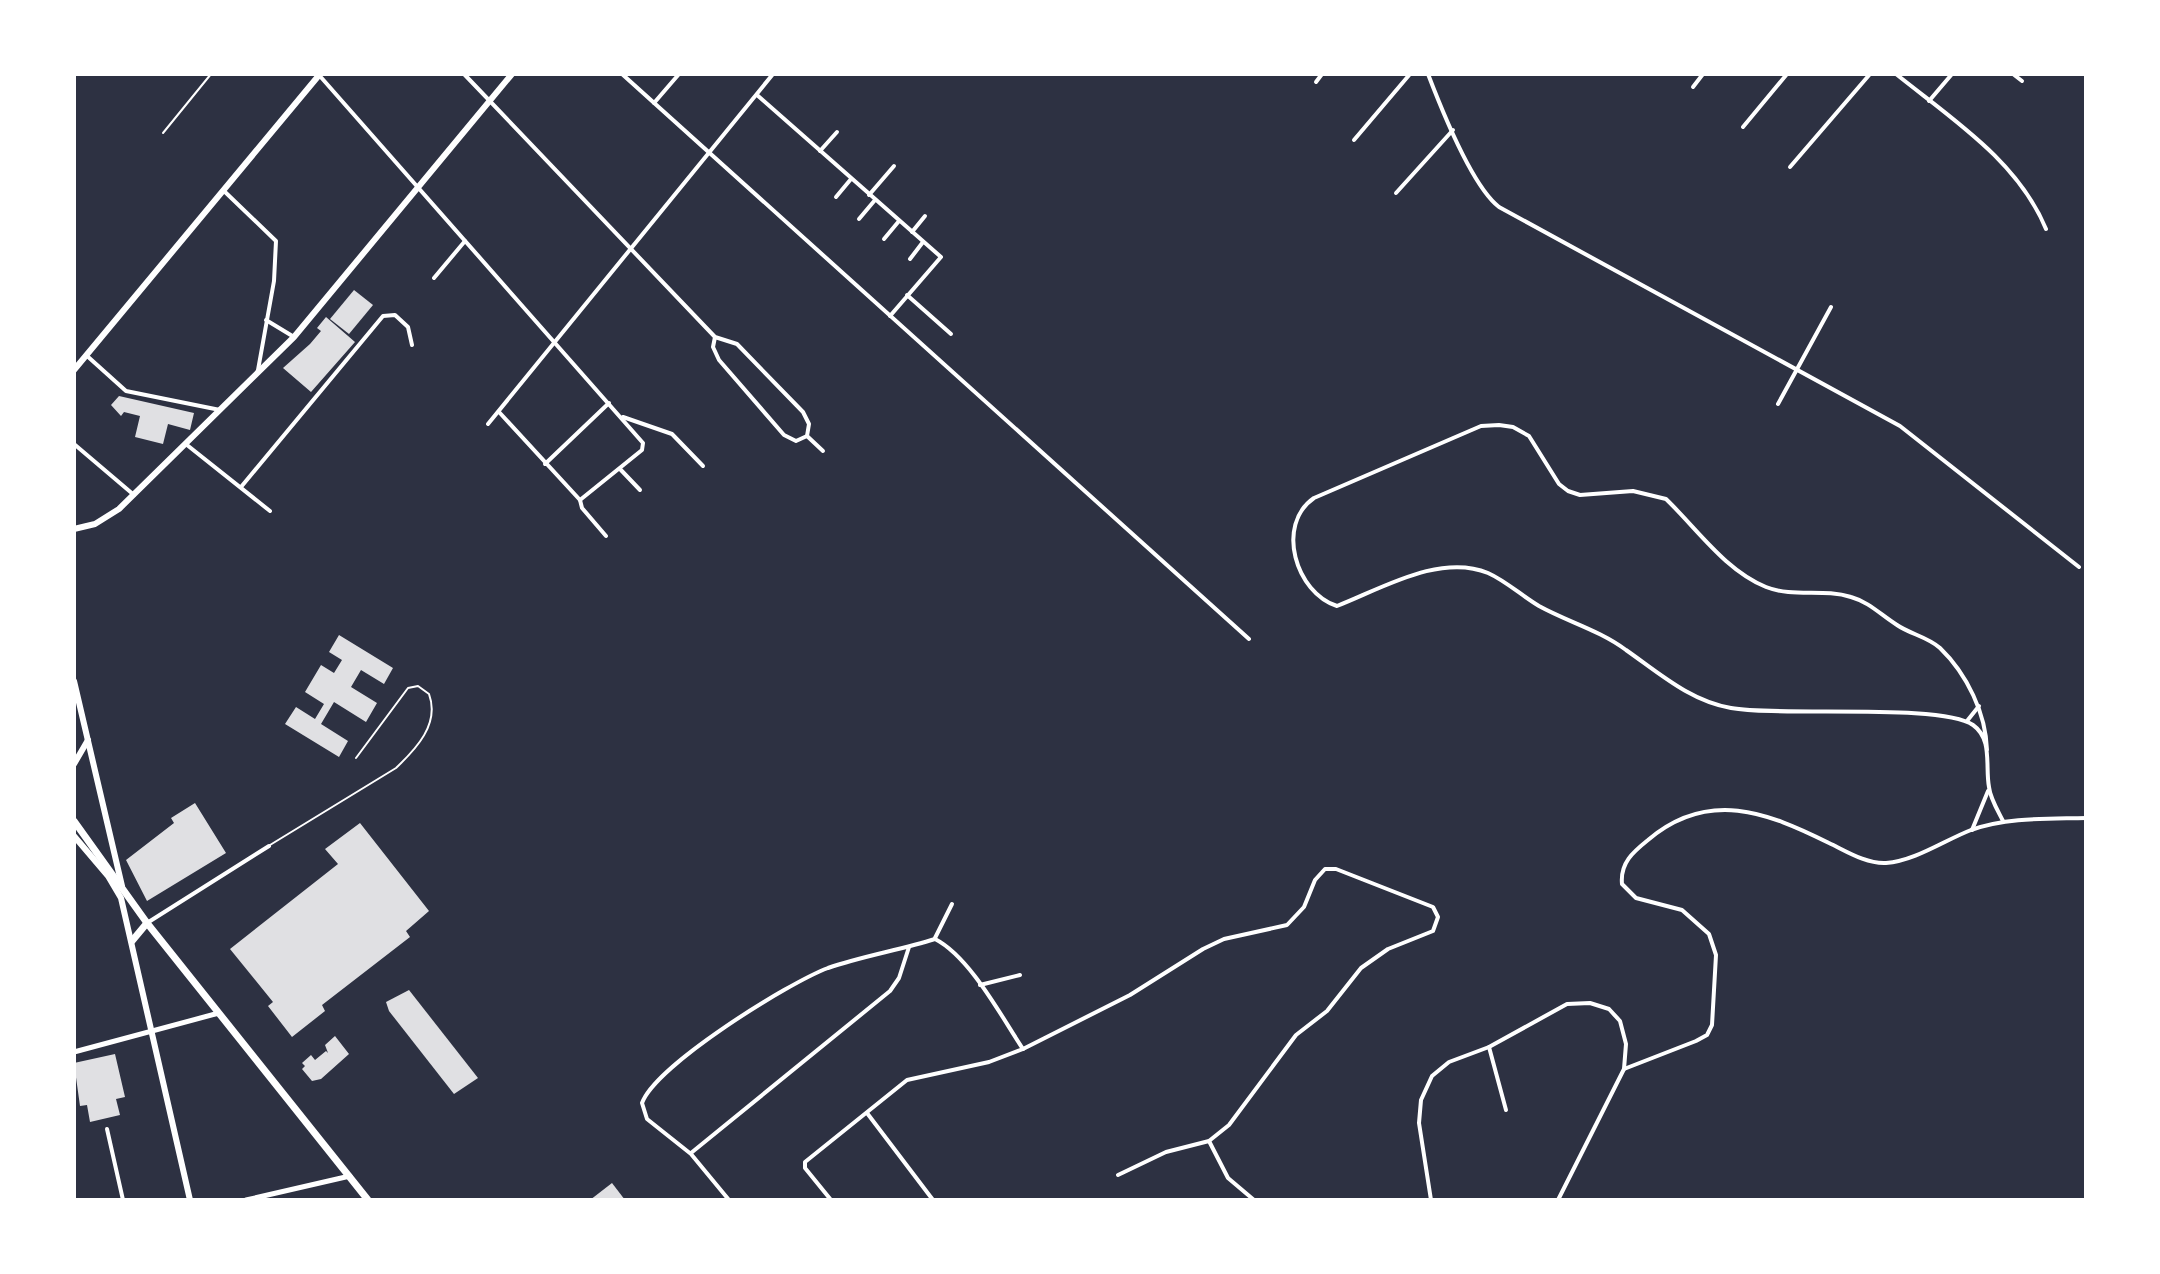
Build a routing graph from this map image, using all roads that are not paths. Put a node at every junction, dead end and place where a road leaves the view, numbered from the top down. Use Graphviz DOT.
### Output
graph roads {
  1 [pos="211,74"];
  2 [pos="464,74"];
  3 [pos="512,74"];
  4 [pos="622,74"];
  5 [pos="679,74"];
  6 [pos="773,74"];
  7 [pos="1322,74"];
  8 [pos="1410,74"];
  9 [pos="1428,74"];
  10 [pos="1703,74"];
  11 [pos="1787,74"];
  12 [pos="1870,74"];
  13 [pos="1896,74"];
  14 [pos="1952,74"];
  15 [pos="2013,74"];
  16 [pos="319,75"];
  17 [pos="2022,81"];
  18 [pos="1316,82"];
  19 [pos="1693,87"];
  20 [pos="757,95"];
  21 [pos="490,101"];
  22 [pos="1929,101"];
  23 [pos="654,103"];
  24 [pos="1743,127"];
  25 [pos="1453,130"];
  26 [pos="837,132"];
  27 [pos="163,133"];
  28 [pos="1354,140"];
  29 [pos="820,151"];
  30 [pos="710,154"];
  31 [pos="894,166"];
  32 [pos="1790,167"];
  33 [pos="851,179"];
  34 [pos="419,188"];
  35 [pos="223,190"];
  36 [pos="1396,193"];
  37 [pos="869,195"];
  38 [pos="836,197"];
  39 [pos="875,200"];
  40 [pos="925,216"];
  41 [pos="859,219"];
  42 [pos="899,221"];
  43 [pos="2046,229"];
  44 [pos="912,232"];
  45 [pos="884,239"];
  46 [pos="465,241"];
  47 [pos="923,242"];
  48 [pos="631,250"];
  49 [pos="910,259"];
  50 [pos="434,278"];
  51 [pos="907,295"];
  52 [pos="1831,307"];
  53 [pos="890,316"];
  54 [pos="266,320"];
  55 [pos="951,334"];
  56 [pos="294,337"];
  57 [pos="715,337"];
  58 [pos="555,343"];
  59 [pos="412,345"];
  60 [pos="86,355"];
  61 [pos="74,370"];
  62 [pos="1797,370"];
  63 [pos="257,376"];
  64 [pos="609,403"];
  65 [pos="1778,404"];
  66 [pos="222,411"];
  67 [pos="498,412"];
  68 [pos="621,417"];
  69 [pos="488,424"];
  70 [pos="807,436"];
  71 [pos="74,444"];
  72 [pos="187,445"];
  73 [pos="823,451"];
  74 [pos="545,464"];
  75 [pos="703,466"];
  76 [pos="620,469"];
  77 [pos="241,487"];
  78 [pos="640,490"];
  79 [pos="134,495"];
  80 [pos="580,500"];
  81 [pos="270,511"];
  82 [pos="74,529"];
  83 [pos="606,536"];
  84 [pos="2079,567"];
  85 [pos="1249,639"];
  86 [pos="74,681"];
  87 [pos="1979,706"];
  88 [pos="1967,721"];
  89 [pos="88,740"];
  90 [pos="1987,750"];
  91 [pos="356,758"];
  92 [pos="74,764"];
  93 [pos="1989,789"];
  94 [pos="2086,818"];
  95 [pos="74,821"];
  96 [pos="2003,821"];
  97 [pos="1972,830"];
  98 [pos="74,836"];
  99 [pos="269,846"];
  100 [pos="120,890"];
  101 [pos="952,904"];
  102 [pos="147,923"];
  103 [pos="935,939"];
  104 [pos="132,941"];
  105 [pos="909,947"];
  106 [pos="1020,975"];
  107 [pos="980,985"];
  108 [pos="219,1013"];
  109 [pos="154,1033"];
  110 [pos="1489,1047"];
  111 [pos="1023,1049"];
  112 [pos="74,1052"];
  113 [pos="1624,1069"];
  114 [pos="1506,1110"];
  115 [pos="866,1112"];
  116 [pos="107,1129"];
  117 [pos="1209,1141"];
  118 [pos="691,1154"];
  119 [pos="1118,1175"];
  120 [pos="350,1176"];
  121 [pos="123,1200"];
  122 [pos="190,1200"];
  123 [pos="246,1200"];
  124 [pos="368,1200"];
  125 [pos="729,1200"];
  126 [pos="831,1200"];
  127 [pos="933,1200"];
  128 [pos="1254,1200"];
  129 [pos="1431,1200"];
  130 [pos="1558,1200"];
  1 -- 27 [label="lane"];
  2 -- 21 [label="street"];
  3 -- 21 [label="main road"];
  4 -- 23 [label="street"];
  5 -- 23 [label="street"];
  6 -- 20 [label="street"];
  7 -- 18 [label="street"];
  8 -- 28 [label="street"];
  9 -- 25 [label="street"];
  10 -- 19 [label="street"];
  11 -- 24 [label="street"];
  12 -- 32 [label="street"];
  13 -- 22 [label="street"];
  14 -- 22 [label="street"];
  15 -- 17 [label="street"];
  16 -- 34 [label="street"];
  16 -- 35 [label="main road"];
  20 -- 29 [label="street"];
  20 -- 30 [label="street"];
  21 -- 34 [label="main road"];
  21 -- 48 [label="street"];
  22 -- 43 [label="street"];
  23 -- 30 [label="street"];
  25 -- 36 [label="street"];
  25 -- 62 [label="street"];
  26 -- 29 [label="street"];
  29 -- 33 [label="street"];
  30 -- 48 [label="street"];
  30 -- 53 [label="street"];
  31 -- 37 [label="street"];
  33 -- 37 [label="street"];
  33 -- 38 [label="street"];
  34 -- 46 [label="street"];
  34 -- 56 [label="main road"];
  35 -- 54 [label="street"];
  35 -- 60 [label="main road"];
  37 -- 39 [label="street"];
  39 -- 41 [label="street"];
  39 -- 42 [label="street"];
  40 -- 44 [label="street"];
  42 -- 44 [label="street"];
  42 -- 45 [label="street"];
  44 -- 47 [label="street"];
  46 -- 50 [label="street"];
  46 -- 58 [label="street"];
  47 -- 49 [label="street"];
  47 -- 51 [label="street"];
  48 -- 57 [label="street"];
  48 -- 58 [label="street"];
  51 -- 53 [label="street"];
  51 -- 55 [label="street"];
  52 -- 62 [label="street"];
  53 -- 85 [label="street"];
  54 -- 56 [label="street"];
  54 -- 63 [label="street"];
  56 -- 63 [label="main road"];
  57 -- 70 [label="street"];
  57 -- 70 [label="street"];
  58 -- 64 [label="street"];
  58 -- 67 [label="street"];
  59 -- 77 [label="street"];
  60 -- 61 [label="main road"];
  60 -- 66 [label="street"];
  62 -- 65 [label="street"];
  62 -- 84 [label="street"];
  63 -- 66 [label="main road"];
  64 -- 68 [label="street"];
  64 -- 74 [label="street"];
  66 -- 72 [label="main road"];
  67 -- 69 [label="street"];
  67 -- 74 [label="street"];
  68 -- 75 [label="street"];
  68 -- 76 [label="street"];
  70 -- 73 [label="street"];
  71 -- 79 [label="street"];
  72 -- 77 [label="street"];
  72 -- 79 [label="main road"];
  74 -- 80 [label="street"];
  76 -- 78 [label="street"];
  76 -- 80 [label="street"];
  77 -- 81 [label="street"];
  79 -- 82 [label="main road"];
  80 -- 83 [label="street"];
  86 -- 89 [label="main road"];
  87 -- 88 [label="street"];
  87 -- 88 [label="street"];
  87 -- 90 [label="street"];
  88 -- 90 [label="street"];
  89 -- 92 [label="main road"];
  89 -- 100 [label="main road"];
  90 -- 93 [label="street"];
  91 -- 99 [label="lane"];
  93 -- 96 [label="street"];
  93 -- 97 [label="street"];
  94 -- 96 [label="street"];
  95 -- 100 [label="main road"];
  96 -- 97 [label="street"];
  97 -- 113 [label="street"];
  98 -- 100 [label="main road"];
  99 -- 102 [label="street"];
  100 -- 102 [label="main road"];
  100 -- 104 [label="main road"];
  101 -- 103 [label="street"];
  102 -- 104 [label="main road"];
  102 -- 108 [label="main road"];
  103 -- 105 [label="street"];
  103 -- 107 [label="street"];
  104 -- 109 [label="main road"];
  105 -- 118 [label="street"];
  105 -- 118 [label="street"];
  106 -- 107 [label="street"];
  107 -- 111 [label="street"];
  108 -- 109 [label="street"];
  108 -- 120 [label="main road"];
  109 -- 112 [label="street"];
  109 -- 122 [label="main road"];
  110 -- 113 [label="street"];
  110 -- 114 [label="street"];
  110 -- 129 [label="street"];
  111 -- 115 [label="street"];
  111 -- 117 [label="street"];
  113 -- 130 [label="street"];
  115 -- 126 [label="street"];
  115 -- 127 [label="street"];
  116 -- 121 [label="street"];
  117 -- 119 [label="street"];
  117 -- 128 [label="street"];
  118 -- 125 [label="street"];
  120 -- 123 [label="street"];
  120 -- 124 [label="main road"];
}
